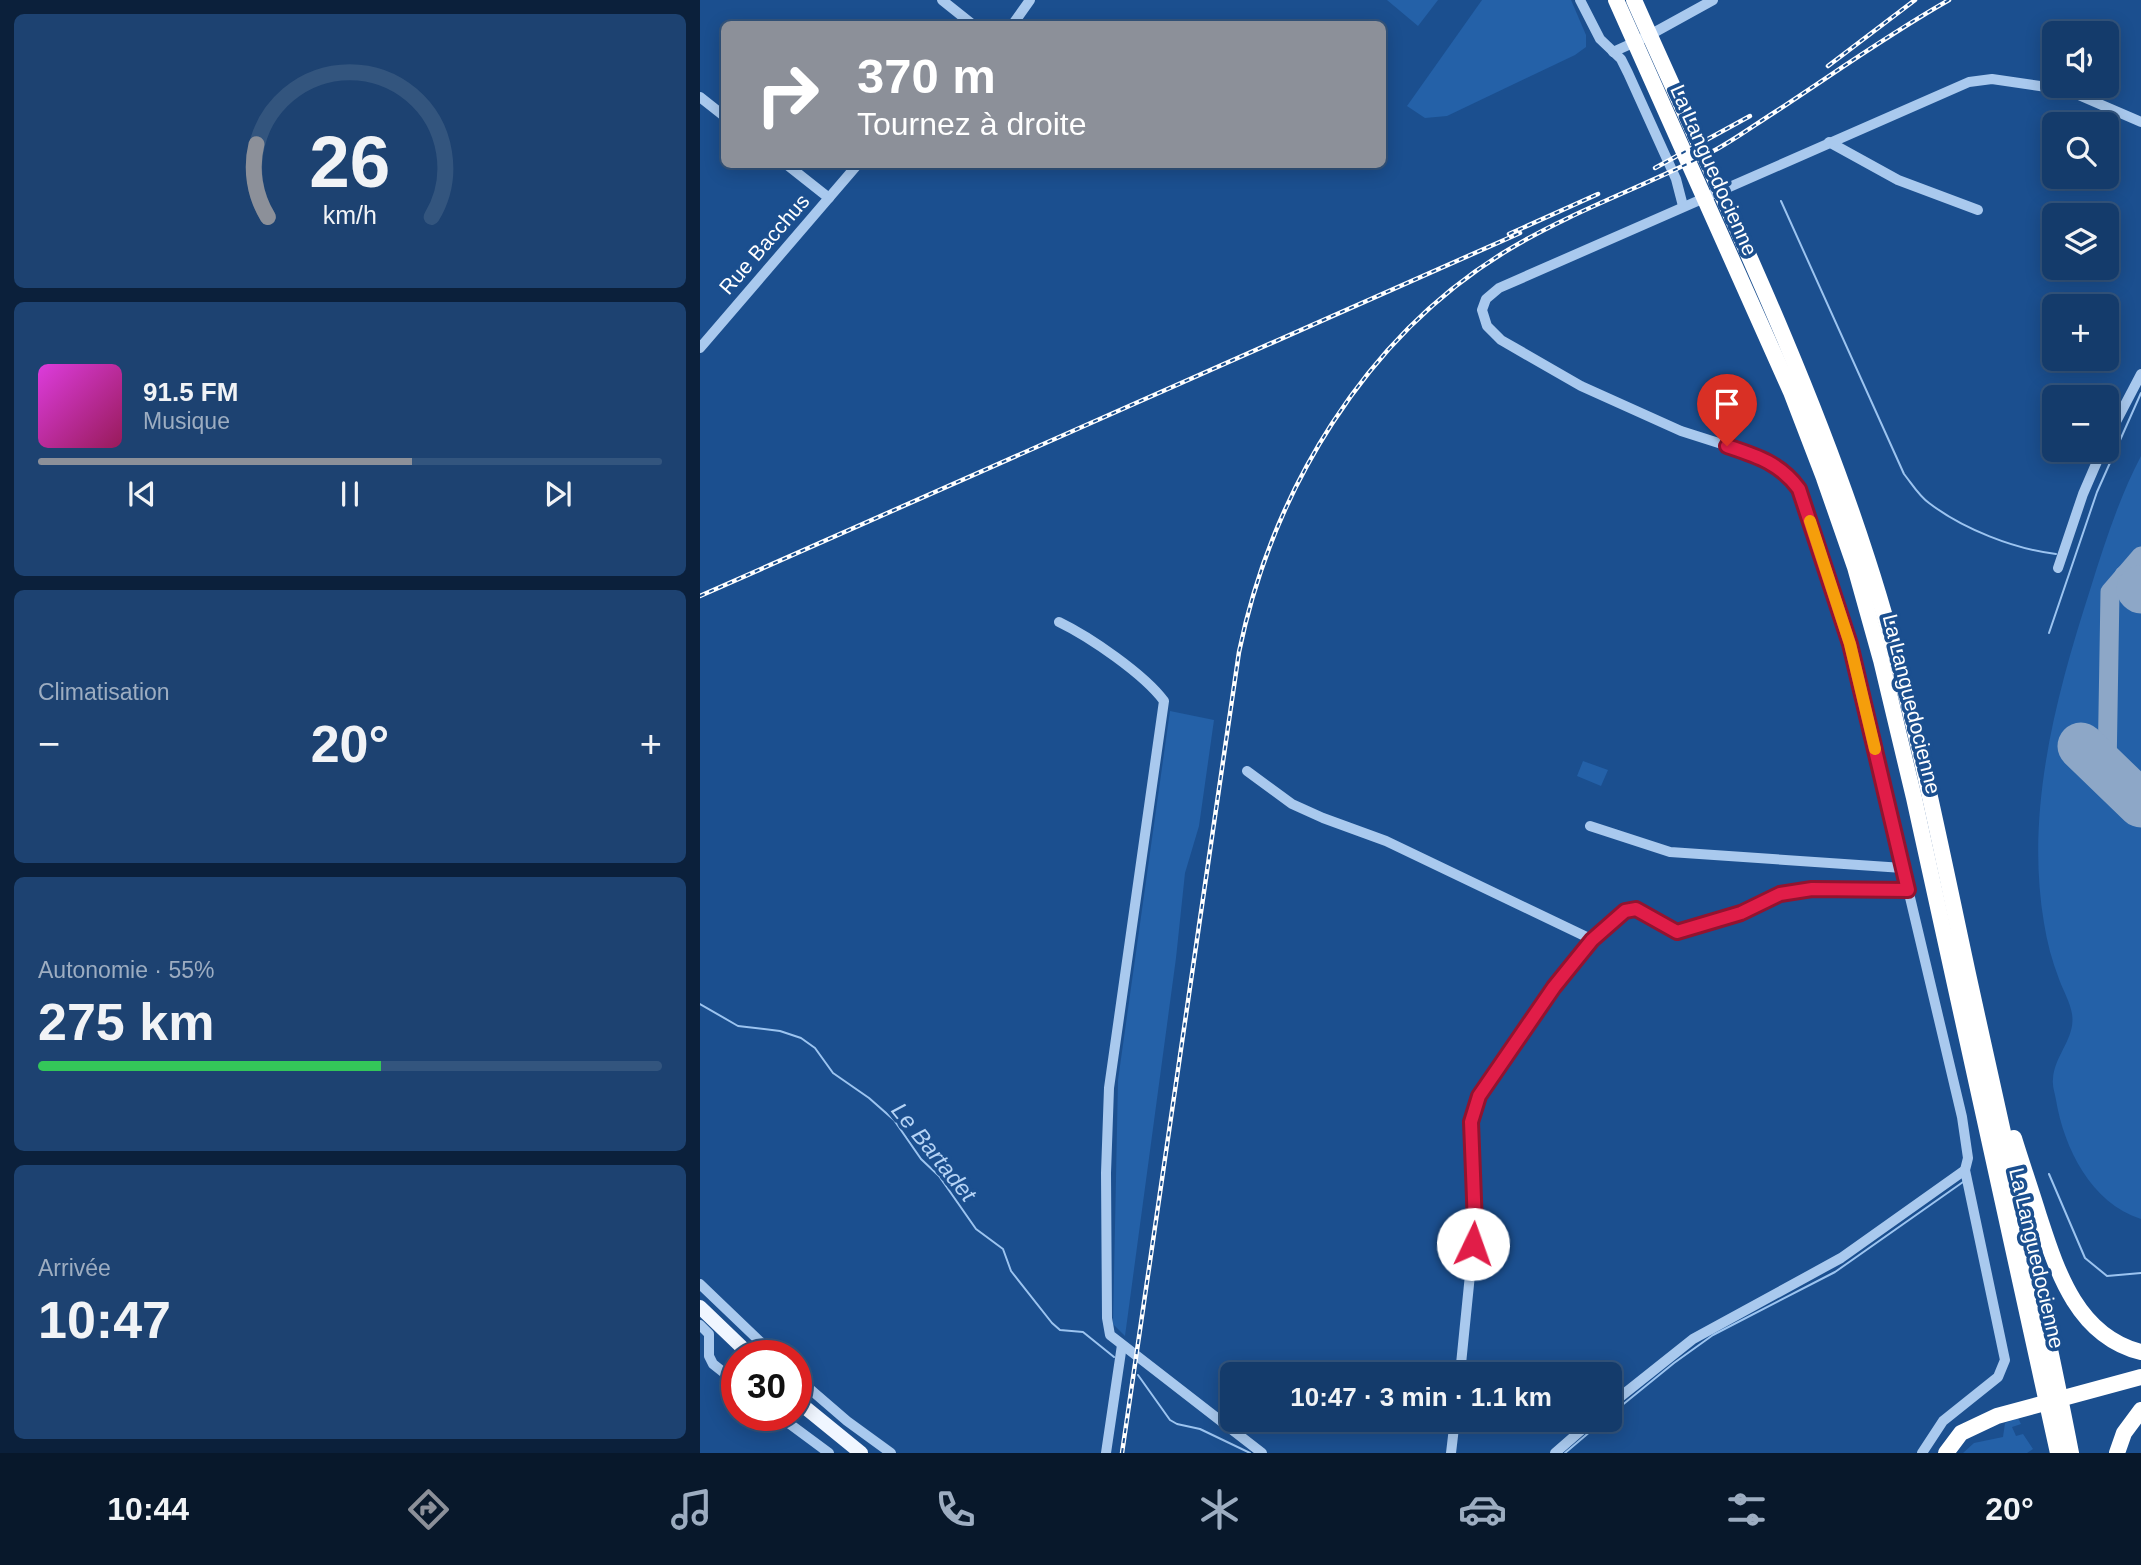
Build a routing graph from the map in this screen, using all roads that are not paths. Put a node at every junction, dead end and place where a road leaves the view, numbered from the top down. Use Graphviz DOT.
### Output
graph roads {
  1 [pos="942,0"];
  2 [pos="1030,0"];
  3 [pos="1580,0"];
  4 [pos="1616,0"];
  5 [pos="1634,0"];
  6 [pos="1713,0"];
  7 [pos="968,21"];
  8 [pos="1015,21"];
  9 [pos="1637,27"];
  10 [pos="1613,52"];
  11 [pos="700,97"];
  12 [pos="721,114"];
  13 [pos="2141,122"];
  14 [pos="1829,142"];
  15 [pos="791,168"];
  16 [pos="855,168"];
  17 [pos="829,198"];
  18 [pos="1683,206"];
  19 [pos="1978,209"];
  20 [pos="700,348"];
  21 [pos="2141,374"];
  22 [pos="2119,416"];
  23 [pos="2097,462"];
  24 [pos="2058,568"];
  25 [pos="1059,622"];
  26 [pos="1247,771"];
  27 [pos="1590,826"];
  28 [pos="1903,868"];
  29 [pos="1908,890"];
  30 [pos="1592,940"];
  31 [pos="1993,1084"];
  32 [pos="1965,1170"];
  33 [pos="700,1284"];
  34 [pos="700,1307"];
  35 [pos="700,1325"];
  36 [pos="734,1340"];
  37 [pos="758,1340"];
  38 [pos="1122,1345"];
  39 [pos="2141,1352"];
  40 [pos="1461,1362"];
  41 [pos="721,1370"];
  42 [pos="2141,1379"];
  43 [pos="812,1391"];
  44 [pos="1622,1395"];
  45 [pos="2141,1410"];
  46 [pos="812,1413"];
  47 [pos="2008,1415"];
  48 [pos="2051,1415"];
  49 [pos="799,1431"];
  50 [pos="1453,1432"];
  51 [pos="1579,1432"];
  52 [pos="829,1453"];
  53 [pos="861,1453"];
  54 [pos="891,1453"];
  55 [pos="1106,1453"];
  56 [pos="1262,1453"];
  57 [pos="1451,1453"];
  58 [pos="1555,1453"];
  59 [pos="1922,1453"];
  60 [pos="1946,1453"];
  61 [pos="1953,1453"];
  62 [pos="2048,1453"];
  63 [pos="2058,1453"];
  64 [pos="2071,1453"];
  65 [pos="2117,1453"];
  1 -- 7 [label="street"];
  2 -- 8 [label="street"];
  3 -- 10 [label="street"];
  4 -- 9 [label="highway, La Languedocienne"];
  5 -- 9 [label="highway, La Languedocienne"];
  6 -- 10 [label="street"];
  9 -- 31 [label="highway, La Languedocienne"];
  9 -- 48 [label="highway, La Languedocienne"];
  10 -- 18 [label="street"];
  11 -- 12 [label="street"];
  13 -- 14 [label="street"];
  14 -- 18 [label="street"];
  14 -- 19 [label="street"];
  15 -- 17 [label="street"];
  16 -- 17 [label="street, Rue Bacchus"];
  17 -- 20 [label="street, Rue Bacchus"];
  18 -- 28 [label="street"];
  21 -- 22 [label="street"];
  23 -- 24 [label="street"];
  25 -- 38 [label="street"];
  26 -- 30 [label="street"];
  27 -- 28 [label="street"];
  28 -- 29 [label="street"];
  29 -- 30 [label="street"];
  29 -- 32 [label="street"];
  30 -- 40 [label="street"];
  31 -- 39 [label="highway"];
  31 -- 64 [label="highway, La Languedocienne"];
  32 -- 44 [label="street"];
  32 -- 59 [label="street"];
  33 -- 37 [label="street"];
  34 -- 36 [label="main road"];
  35 -- 41 [label="street"];
  38 -- 55 [label="street"];
  38 -- 56 [label="street"];
  42 -- 47 [label="highway"];
  43 -- 54 [label="street"];
  45 -- 65 [label="highway"];
  46 -- 53 [label="main road"];
  47 -- 60 [label="highway"];
  47 -- 61 [label="highway"];
  48 -- 62 [label="highway"];
  48 -- 63 [label="highway, La Languedocienne"];
  49 -- 52 [label="street"];
  50 -- 57 [label="street"];
  51 -- 58 [label="street"];
}
